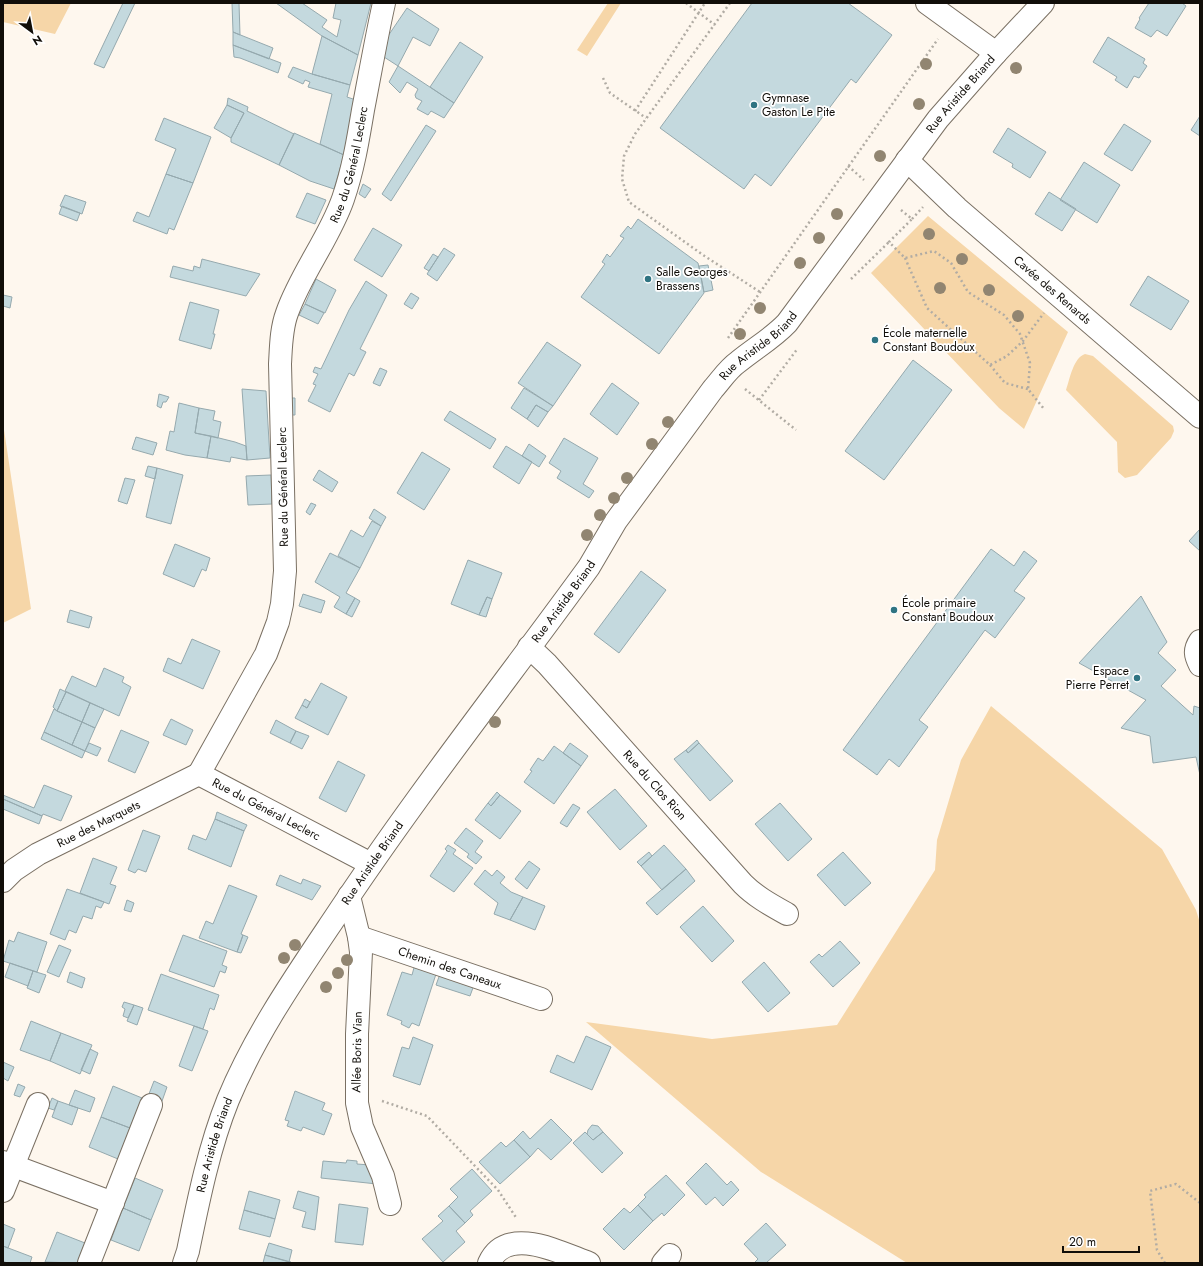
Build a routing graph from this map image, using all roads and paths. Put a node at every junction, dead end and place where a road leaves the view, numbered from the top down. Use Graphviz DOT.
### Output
graph roads {
  1 [pos="384,3"];
  2 [pos="686,3"];
  3 [pos="705,3"];
  4 [pos="730,3"];
  5 [pos="927,3"];
  6 [pos="1043,3"];
  7 [pos="698,12"];
  8 [pos="951,20"];
  9 [pos="715,26"];
  10 [pos="996,53"];
  11 [pos="603,78"];
  12 [pos="635,111"];
  13 [pos="646,118"];
  14 [pos="907,160"];
  15 [pos="882,194"];
  16 [pos="906,258"];
  17 [pos="760,292"];
  18 [pos="1058,296"];
  19 [pos="1023,341"];
  20 [pos="724,343"];
  21 [pos="990,365"];
  22 [pos="725,374"];
  23 [pos="1028,389"];
  24 [pos="1044,409"];
  25 [pos="1200,417"];
  26 [pos="796,430"];
  27 [pos="1200,641"];
  28 [pos="529,647"];
  29 [pos="1200,665"];
  30 [pos="199,774"];
  31 [pos="371,864"];
  32 [pos="3,881"];
  33 [pos="349,896"];
  34 [pos="787,914"];
  35 [pos="360,937"];
  36 [pos="540,999"];
  37 [pos="356,1093"];
  38 [pos="38,1104"];
  39 [pos="151,1105"];
  40 [pos="8,1164"];
  41 [pos="3,1191"];
  42 [pos="113,1203"];
  43 [pos="1200,1203"];
  44 [pos="390,1204"];
  45 [pos="532,1243"];
  46 [pos="89,1263"];
  47 [pos="184,1263"];
  48 [pos="489,1263"];
  49 [pos="589,1263"];
  50 [pos="1165,1263"];
  1 -- 30 [label="street, Rue du Général Leclerc"];
  2 -- 7 [label="path"];
  3 -- 7 [label="path"];
  4 -- 9 [label="path"];
  5 -- 8 [label="street"];
  6 -- 10 [label="street, Rue Aristide Briand"];
  7 -- 9 [label="path"];
  7 -- 12 [label="path"];
  8 -- 10 [label="street"];
  8 -- 17 [label="path"];
  9 -- 13 [label="path"];
  10 -- 14 [label="street, Rue Aristide Briand"];
  11 -- 12 [label="path"];
  12 -- 13 [label="path"];
  13 -- 17 [label="path"];
  14 -- 15 [label="street, Rue Aristide Briand"];
  14 -- 18 [label="street, Cavée des Renards"];
  15 -- 16 [label="path"];
  15 -- 22 [label="street, Rue Aristide Briand"];
  16 -- 19 [label="path"];
  16 -- 21 [label="path"];
  17 -- 20 [label="path"];
  18 -- 19 [label="path"];
  18 -- 25 [label="street, Cavée des Renards"];
  19 -- 21 [label="path"];
  19 -- 23 [label="path"];
  21 -- 23 [label="path"];
  22 -- 26 [label="path"];
  22 -- 28 [label="street, Rue Aristide Briand"];
  23 -- 24 [label="path"];
  27 -- 29 [label="street"];
  28 -- 31 [label="street, Rue Aristide Briand"];
  28 -- 34 [label="street, Rue du Clos Rion"];
  30 -- 31 [label="street, Rue du Général Leclerc"];
  30 -- 32 [label="street, Rue des Marquets"];
  31 -- 33 [label="street, Rue Aristide Briand"];
  33 -- 35 [label="street, Allée Boris Vian"];
  33 -- 47 [label="street, Rue Aristide Briand"];
  35 -- 36 [label="street, Chemin des Caneaux"];
  35 -- 37 [label="street, Allée Boris Vian"];
  37 -- 44 [label="street, Allée Boris Vian"];
  37 -- 45 [label="path"];
  38 -- 40 [label="street"];
  39 -- 42 [label="street"];
  40 -- 41 [label="street"];
  40 -- 42 [label="street"];
  42 -- 46 [label="street"];
  43 -- 50 [label="path"];
  45 -- 48 [label="street"];
  45 -- 49 [label="street"];
}
